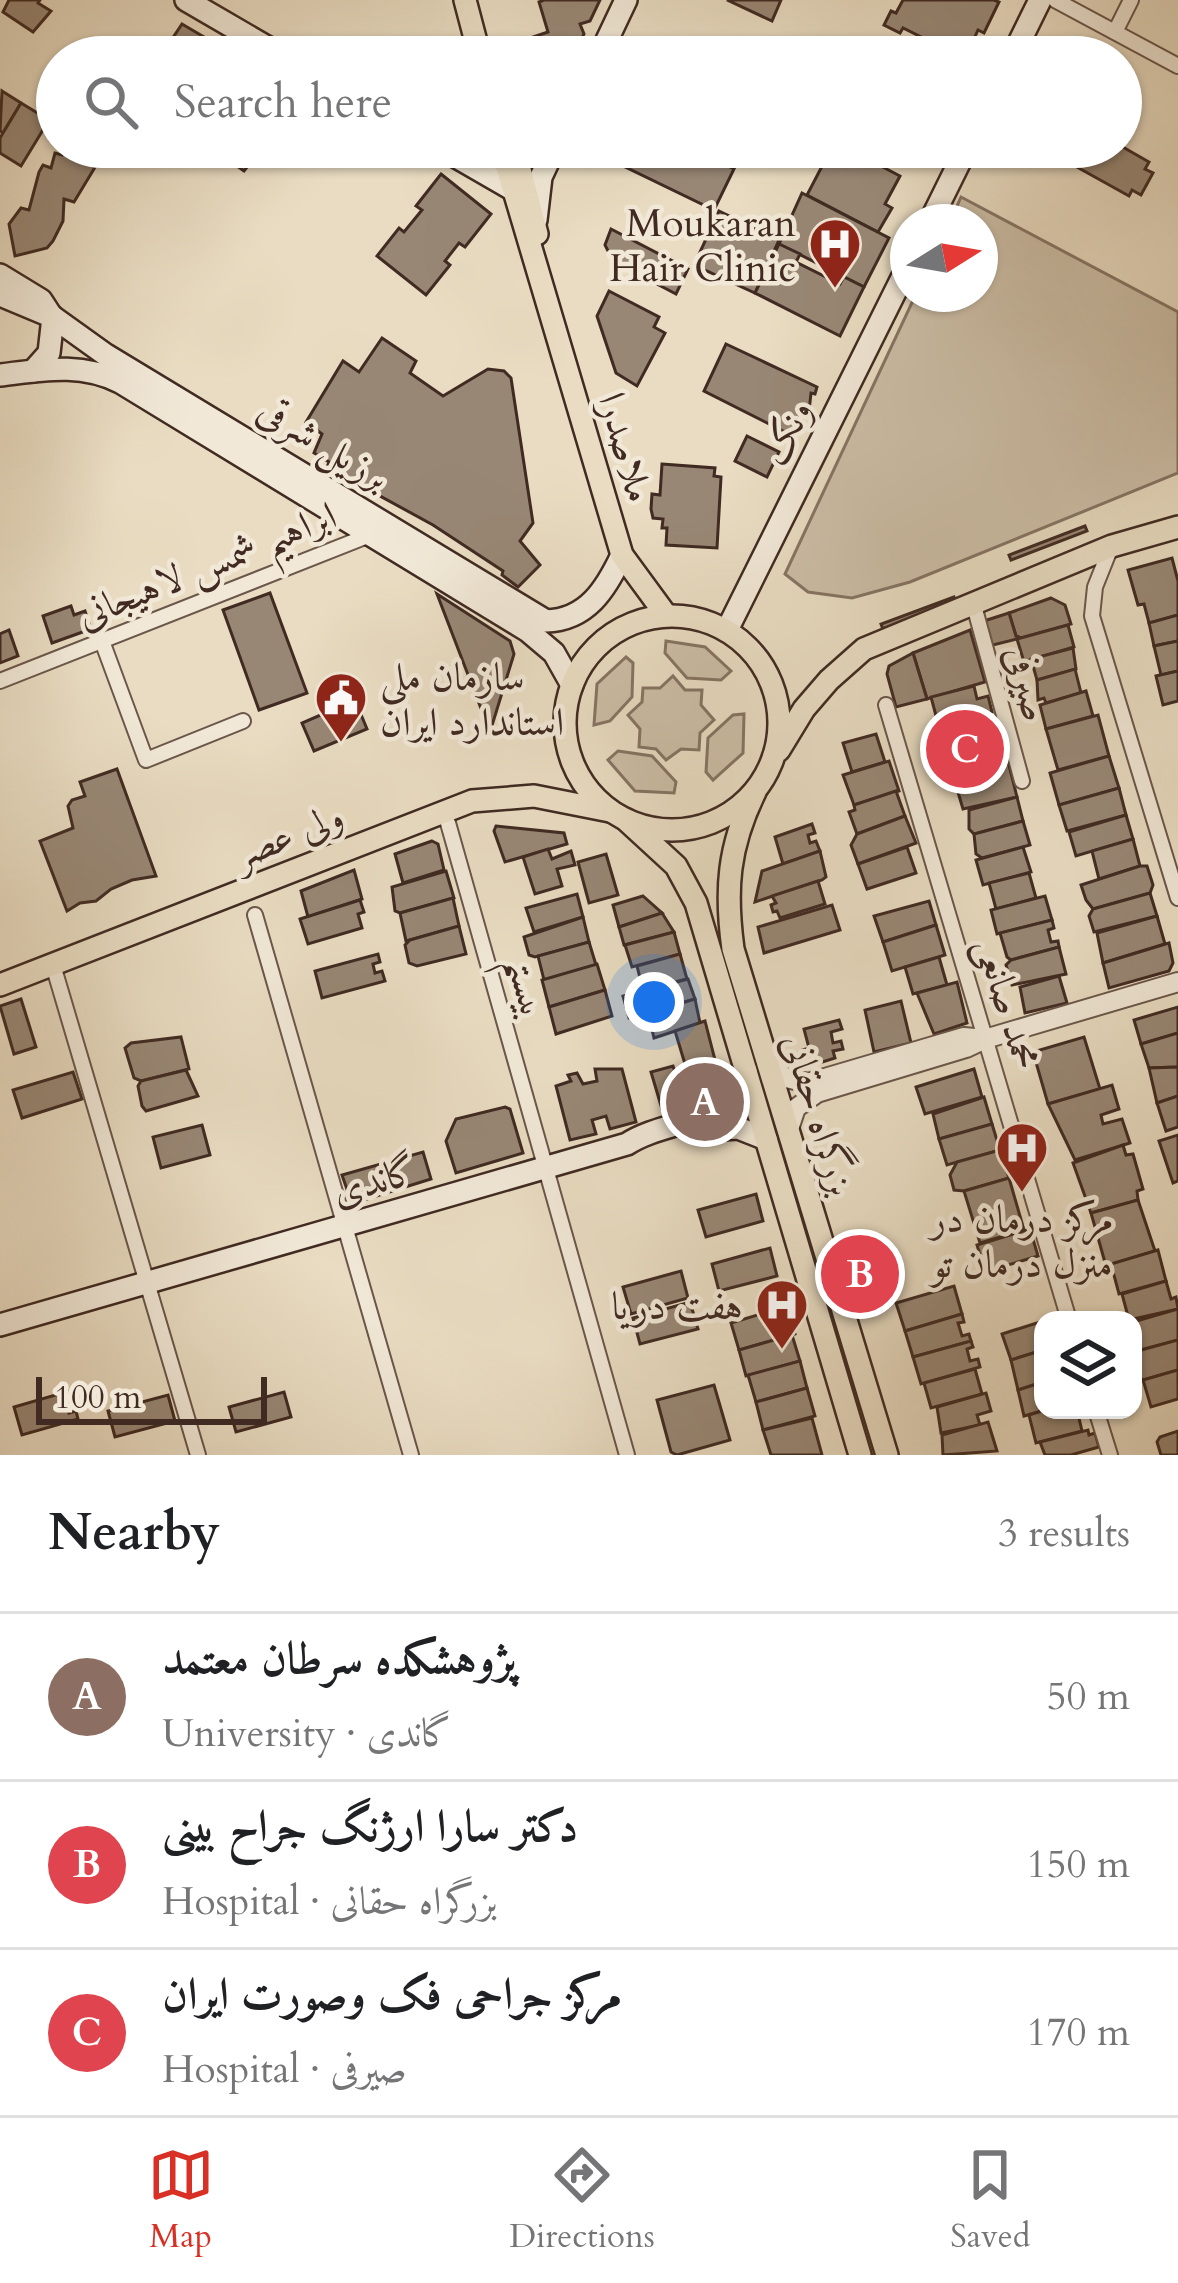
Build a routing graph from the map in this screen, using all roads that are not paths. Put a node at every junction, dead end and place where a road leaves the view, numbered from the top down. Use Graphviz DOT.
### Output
graph roads {
  1 [pos="465,0"];
  2 [pos="626,0"];
  3 [pos="1040,0"];
  4 [pos="1055,0"];
  5 [pos="1131,0"];
  6 [pos="192,2"];
  7 [pos="1114,32"];
  8 [pos="249,36"];
  9 [pos="474,36"];
  10 [pos="609,36"];
  11 [pos="1022,36"];
  12 [pos="1122,36"];
  13 [pos="1142,47"];
  14 [pos="1178,66"];
  15 [pos="475,168"];
  16 [pos="506,168"];
  17 [pos="520,168"];
  18 [pos="546,168"];
  19 [pos="957,168"];
  20 [pos="510,188"];
  21 [pos="939,204"];
  22 [pos="536,220"];
  23 [pos="0,275"];
  24 [pos="544,288"];
  25 [pos="0,295"];
  26 [pos="28,300"];
  27 [pos="890,302"];
  28 [pos="53,317"];
  29 [pos="106,356"];
  30 [pos="33,371"];
  31 [pos="0,375"];
  32 [pos="148,378"];
  33 [pos="119,382"];
  34 [pos="1178,526"];
  35 [pos="370,535"];
  36 [pos="1112,546"];
  37 [pos="622,555"];
  38 [pos="973,602"];
  39 [pos="666,615"];
  40 [pos="727,630"];
  41 [pos="102,641"];
  42 [pos="0,681"];
  43 [pos="572,685"];
  44 [pos="886,705"];
  45 [pos="243,721"];
  46 [pos="773,761"];
  47 [pos="1022,781"];
  48 [pos="755,792"];
  49 [pos="618,816"];
  50 [pos="448,823"];
  51 [pos="1178,898"];
  52 [pos="255,915"];
  53 [pos="53,965"];
  54 [pos="1178,982"];
  55 [pos="0,985"];
  56 [pos="986,1039"];
  57 [pos="756,1067"];
  58 [pos="777,1136"];
  59 [pos="627,1144"];
  60 [pos="545,1168"];
  61 [pos="345,1226"];
  62 [pos="148,1282"];
  63 [pos="1067,1311"];
  64 [pos="0,1325"];
  65 [pos="1099,1419"];
  66 [pos="198,1455"];
  67 [pos="411,1455"];
  68 [pos="627,1455"];
  69 [pos="860,1455"];
  70 [pos="887,1455"];
  71 [pos="1110,1455"];
  1 -- 9 [label="main road"];
  2 -- 10 [label="main road"];
  3 -- 11 [label="main road"];
  4 -- 7 [label="street"];
  5 -- 7 [label="street"];
  6 -- 8 [label="main road"];
  7 -- 12 [label="street"];
  13 -- 14 [label="street"];
  15 -- 20 [label="main road"];
  16 -- 20 [label="main road, ملاصدرا"];
  17 -- 22 [label="main road, ملاصدرا"];
  18 -- 22 [label="main road, ملاصدرا"];
  19 -- 21 [label="main road"];
  20 -- 24 [label="main road, ملاصدرا"];
  22 -- 24 [label="main road, ملاصدرا"];
  23 -- 26 [label="main road, برزیل شرقی"];
  24 -- 37 [label="main road, ملاصدرا"];
  25 -- 26 [label="main road, برزیل شرقی"];
  26 -- 28 [label="main road, برزیل شرقی"];
  27 -- 40 [label="main road, ونک"];
  28 -- 29 [label="main road, برزیل شرقی"];
  28 -- 30 [label="main road"];
  29 -- 32 [label="main road, برزیل شرقی"];
  29 -- 33 [label="main road"];
  30 -- 31 [label="main road"];
  30 -- 33 [label="main road"];
  32 -- 33 [label="main road"];
  32 -- 37 [label="main road, برزیل شرقی"];
  33 -- 35 [label="main road, برزیل شرقی"];
  34 -- 36 [label="main road"];
  35 -- 41 [label="street, ابراهیم شمس لاهیجانی"];
  35 -- 43 [label="main road, برزیل شرقی"];
  36 -- 38 [label="main road"];
  36 -- 51 [label="street"];
  37 -- 39 [label="main road, ملاصدرا"];
  38 -- 46 [label="main road"];
  38 -- 47 [label="street, صیرفی"];
  39 -- 40 [label="main road"];
  39 -- 43 [label="main road"];
  40 -- 46 [label="main road"];
  41 -- 42 [label="street, ابراهیم شمس لاهیجانی"];
  41 -- 45 [label="street"];
  43 -- 49 [label="main road"];
  44 -- 56 [label="street, محمد صانعی"];
  46 -- 48 [label="main road"];
  48 -- 49 [label="main road"];
  48 -- 57 [label="main road, بزرگراه حقانی"];
  49 -- 53 [label="main road, ولی عصر"];
  49 -- 57 [label="main road, بزرگراه حقانی"];
  50 -- 60 [label="street, بیستم"];
  52 -- 61 [label="street"];
  53 -- 55 [label="main road, ولی عصر"];
  53 -- 62 [label="street"];
  54 -- 56 [label="street"];
  56 -- 57 [label="street"];
  56 -- 58 [label="street"];
  56 -- 63 [label="street, محمد صانعی"];
  57 -- 58 [label="main road, بزرگراه حقانی"];
  57 -- 59 [label="main road, گاندی"];
  58 -- 59 [label="main road"];
  58 -- 69 [label="main road, بزرگراه حقانی"];
  58 -- 70 [label="main road, بزرگراه حقانی"];
  59 -- 60 [label="main road, گاندی"];
  60 -- 61 [label="main road, گاندی"];
  60 -- 68 [label="street, بیستم"];
  61 -- 62 [label="main road, گاندی"];
  61 -- 67 [label="street"];
  62 -- 64 [label="main road, گاندی"];
  62 -- 66 [label="street"];
  65 -- 71 [label="street"];
}
